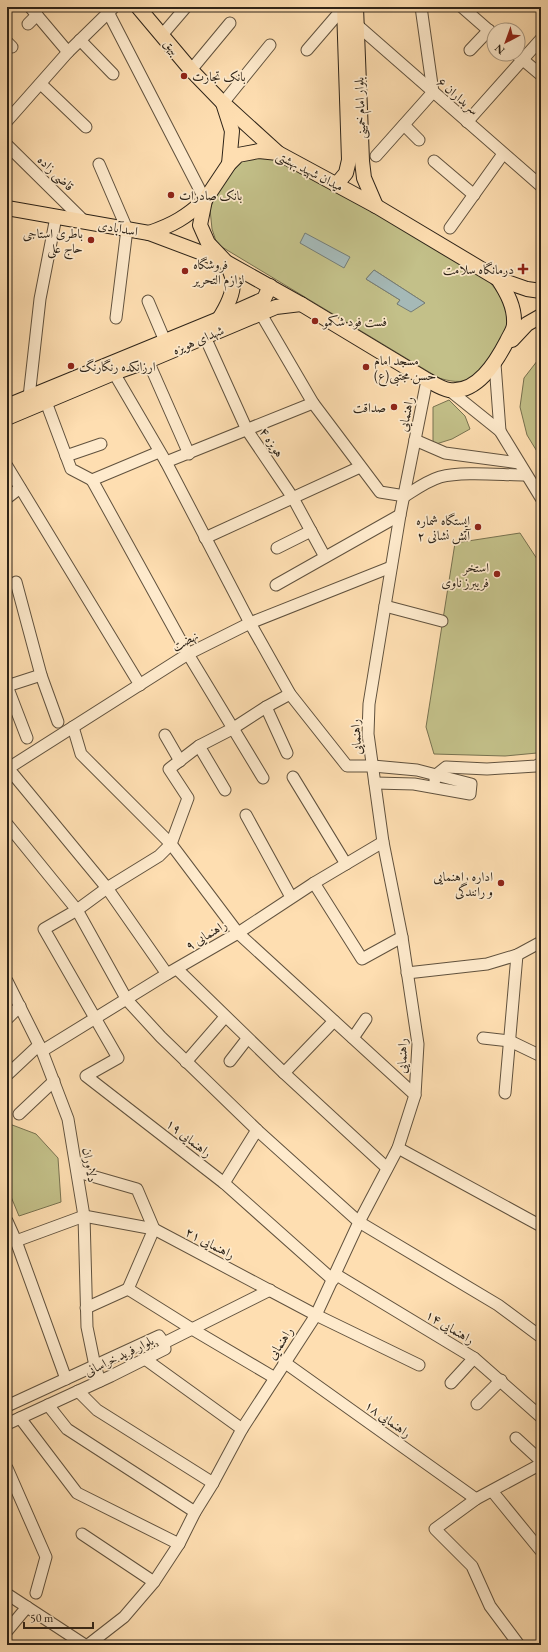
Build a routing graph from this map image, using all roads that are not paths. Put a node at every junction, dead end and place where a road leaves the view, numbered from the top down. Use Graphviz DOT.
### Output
graph roads {
  1 [pos="138,7"];
  2 [pos="186,7"];
  3 [pos="344,7"];
  4 [pos="356,7"];
  5 [pos="421,7"];
  6 [pos="462,7"];
  7 [pos="111,10"];
  8 [pos="33,11"];
  9 [pos="230,23"];
  10 [pos="28,24"];
  11 [pos="357,25"];
  12 [pos="486,29"];
  13 [pos="162,36"];
  14 [pos="486,37"];
  15 [pos="541,39"];
  16 [pos="80,40"];
  17 [pos="270,45"];
  18 [pos="307,50"];
  19 [pos="470,50"];
  20 [pos="526,51"];
  21 [pos="68,52"];
  22 [pos="515,62"];
  23 [pos="525,62"];
  24 [pos="191,70"];
  25 [pos="113,74"];
  26 [pos="541,75"];
  27 [pos="40,84"];
  28 [pos="353,90"];
  29 [pos="433,92"];
  30 [pos="223,103"];
  31 [pos="7,121"];
  32 [pos="467,122"];
  33 [pos="404,125"];
  34 [pos="86,127"];
  35 [pos="419,140"];
  36 [pos="7,145"];
  37 [pos="278,153"];
  38 [pos="503,154"];
  39 [pos="376,156"];
  40 [pos="434,161"];
  41 [pos="99,164"];
  42 [pos="229,164"];
  43 [pos="336,185"];
  44 [pos="541,186"];
  45 [pos="474,195"];
  46 [pos="205,200"];
  47 [pos="376,206"];
  48 [pos="7,208"];
  49 [pos="56,216"];
  50 [pos="86,222"];
  51 [pos="450,228"];
  52 [pos="127,229"];
  53 [pos="149,233"];
  54 [pos="226,262"];
  55 [pos="498,279"];
  56 [pos="270,286"];
  57 [pos="541,291"];
  58 [pos="148,301"];
  59 [pos="270,303"];
  60 [pos="301,304"];
  61 [pos="261,314"];
  62 [pos="541,316"];
  63 [pos="116,318"];
  64 [pos="219,319"];
  65 [pos="205,337"];
  66 [pos="165,341"];
  67 [pos="502,351"];
  68 [pos="148,361"];
  69 [pos="495,364"];
  70 [pos="114,373"];
  71 [pos="427,380"];
  72 [pos="449,390"];
  73 [pos="29,397"];
  74 [pos="46,402"];
  75 [pos="313,403"];
  76 [pos="7,406"];
  77 [pos="7,418"];
  78 [pos="248,430"];
  79 [pos="500,431"];
  80 [pos="415,440"];
  81 [pos="101,444"];
  82 [pos="159,452"];
  83 [pos="189,454"];
  84 [pos="66,456"];
  85 [pos="166,462"];
  86 [pos="519,463"];
  87 [pos="7,466"];
  88 [pos="360,467"];
  89 [pos="526,475"];
  90 [pos="92,480"];
  91 [pos="20,488"];
  92 [pos="405,496"];
  93 [pos="7,498"];
  94 [pos="292,498"];
  95 [pos="541,498"];
  96 [pos="400,515"];
  97 [pos="311,531"];
  98 [pos="205,538"];
  99 [pos="278,548"];
  100 [pos="325,557"];
  101 [pos="392,567"];
  102 [pos="16,582"];
  103 [pos="276,585"];
  104 [pos="385,606"];
  105 [pos="442,621"];
  106 [pos="250,623"];
  107 [pos="188,654"];
  108 [pos="41,676"];
  109 [pos="140,685"];
  110 [pos="7,686"];
  111 [pos="290,694"];
  112 [pos="266,707"];
  113 [pos="58,722"];
  114 [pos="73,727"];
  115 [pos="232,729"];
  116 [pos="165,735"];
  117 [pos="27,738"];
  118 [pos="200,746"];
  119 [pos="288,753"];
  120 [pos="180,761"];
  121 [pos="373,766"];
  122 [pos="539,767"];
  123 [pos="8,769"];
  124 [pos="436,775"];
  125 [pos="293,776"];
  126 [pos="263,778"];
  127 [pos="375,783"];
  128 [pos="434,788"];
  129 [pos="225,790"];
  130 [pos="246,814"];
  131 [pos="7,824"];
  132 [pos="383,842"];
  133 [pos="171,844"];
  134 [pos="346,864"];
  135 [pos="314,883"];
  136 [pos="107,888"];
  137 [pos="291,897"];
  138 [pos="77,910"];
  139 [pos="238,933"];
  140 [pos="402,937"];
  141 [pos="541,942"];
  142 [pos="517,955"];
  143 [pos="172,972"];
  144 [pos="407,972"];
  145 [pos="7,981"];
  146 [pos="127,1000"];
  147 [pos="20,1006"];
  148 [pos="97,1018"];
  149 [pos="225,1018"];
  150 [pos="7,1019"];
  151 [pos="366,1019"];
  152 [pos="334,1021"];
  153 [pos="353,1038"];
  154 [pos="483,1038"];
  155 [pos="247,1039"];
  156 [pos="510,1041"];
  157 [pos="41,1048"];
  158 [pos="541,1056"];
  159 [pos="230,1061"];
  160 [pos="186,1062"];
  161 [pos="284,1073"];
  162 [pos="7,1075"];
  163 [pos="54,1081"];
  164 [pos="505,1093"];
  165 [pos="415,1094"];
  166 [pos="19,1114"];
  167 [pos="257,1130"];
  168 [pos="398,1148"];
  169 [pos="388,1168"];
  170 [pos="78,1172"];
  171 [pos="224,1183"];
  172 [pos="84,1216"];
  173 [pos="7,1221"];
  174 [pos="359,1222"];
  175 [pos="540,1225"];
  176 [pos="154,1229"];
  177 [pos="16,1241"];
  178 [pos="334,1277"];
  179 [pos="128,1289"];
  180 [pos="270,1290"];
  181 [pos="86,1308"];
  182 [pos="316,1315"];
  183 [pos="192,1329"];
  184 [pos="541,1337"];
  185 [pos="164,1343"];
  186 [pos="474,1358"];
  187 [pos="145,1359"];
  188 [pos="284,1362"];
  189 [pos="419,1365"];
  190 [pos="95,1366"];
  191 [pos="275,1378"];
  192 [pos="66,1379"];
  193 [pos="500,1380"];
  194 [pos="100,1381"];
  195 [pos="451,1383"];
  196 [pos="78,1392"];
  197 [pos="477,1404"];
  198 [pos="48,1405"];
  199 [pos="7,1406"];
  200 [pos="541,1417"];
  201 [pos="20,1418"];
  202 [pos="7,1424"];
  203 [pos="242,1429"];
  204 [pos="516,1438"];
  205 [pos="541,1461"];
  206 [pos="541,1464"];
  207 [pos="7,1468"];
  208 [pos="213,1483"];
  209 [pos="492,1490"];
  210 [pos="476,1499"];
  211 [pos="195,1512"];
  212 [pos="82,1534"];
  213 [pos="179,1544"];
  214 [pos="541,1551"];
  215 [pos="154,1582"];
  216 [pos="36,1593"];
  217 [pos="7,1594"];
  218 [pos="27,1607"];
  219 [pos="7,1631"];
  220 [pos="86,1645"];
  221 [pos="518,1645"];
  1 -- 13 [label="main road, بیهق"];
  2 -- 13 [label="street"];
  3 -- 18 [label="street"];
  3 -- 28 [label="main road, بلوار امام خمینی"];
  4 -- 11 [label="main road, بلوار امام خمینی"];
  5 -- 29 [label="street"];
  6 -- 12 [label="street"];
  7 -- 16 [label="street"];
  7 -- 46 [label="street"];
  8 -- 10 [label="street"];
  8 -- 21 [label="street"];
  9 -- 24 [label="street"];
  11 -- 28 [label="main road, بلوار امام خمینی"];
  11 -- 29 [label="street, سربداران ۶"];
  13 -- 24 [label="main road, بیهق"];
  14 -- 19 [label="street"];
  15 -- 20 [label="street"];
  16 -- 21 [label="street"];
  16 -- 25 [label="street"];
  17 -- 30 [label="street"];
  21 -- 27 [label="street"];
  22 -- 32 [label="street"];
  23 -- 26 [label="street"];
  24 -- 30 [label="main road, بیهق"];
  27 -- 31 [label="street"];
  27 -- 34 [label="street"];
  28 -- 43 [label="main road, بلوار امام خمینی"];
  28 -- 47 [label="main road, بلوار امام خمینی"];
  29 -- 32 [label="street, سربداران ۶"];
  29 -- 33 [label="street"];
  30 -- 37 [label="main road, بیهق"];
  30 -- 42 [label="main road"];
  32 -- 38 [label="street, سربداران ۶"];
  33 -- 35 [label="street"];
  33 -- 39 [label="street"];
  36 -- 50 [label="street, قاضی زاده"];
  37 -- 42 [label="main road, میدان شهید بهشتی"];
  37 -- 43 [label="main road, میدان شهید بهشتی"];
  38 -- 44 [label="street, سربداران ۶"];
  38 -- 45 [label="street"];
  40 -- 45 [label="street"];
  41 -- 52 [label="street"];
  42 -- 46 [label="main road, میدان شهید بهشتی"];
  43 -- 47 [label="main road, میدان شهید بهشتی"];
  45 -- 51 [label="street"];
  46 -- 53 [label="main road"];
  46 -- 54 [label="main road, میدان شهید بهشتی"];
  47 -- 55 [label="main road, میدان شهید بهشتی"];
  48 -- 49 [label="main road, اسدآبادی"];
  49 -- 50 [label="main road, اسدآبادی"];
  49 -- 73 [label="street"];
  50 -- 52 [label="main road, اسدآبادی"];
  52 -- 53 [label="main road, اسدآبادی"];
  52 -- 63 [label="street"];
  53 -- 54 [label="main road, اسدآبادی"];
  54 -- 56 [label="main road, میدان شهید بهشتی"];
  54 -- 64 [label="main road"];
  55 -- 57 [label="main road"];
  55 -- 67 [label="main road, میدان شهید بهشتی"];
  56 -- 59 [label="main road"];
  56 -- 60 [label="main road, میدان شهید بهشتی"];
  58 -- 66 [label="street"];
  59 -- 60 [label="main road, شهدای هویزه"];
  59 -- 61 [label="main road, شهدای هویزه"];
  59 -- 64 [label="main road, شهدای هویزه"];
  60 -- 71 [label="main road, میدان شهید بهشتی"];
  61 -- 65 [label="main road, شهدای هویزه"];
  61 -- 75 [label="street"];
  62 -- 67 [label="main road"];
  64 -- 66 [label="main road, شهدای هویزه"];
  65 -- 68 [label="main road, شهدای هویزه"];
  65 -- 78 [label="street, هویزه ۴"];
  66 -- 73 [label="main road, شهدای هویزه"];
  67 -- 69 [label="main road, میدان شهید بهشتی"];
  68 -- 70 [label="main road, شهدای هویزه"];
  68 -- 83 [label="street"];
  69 -- 72 [label="main road, میدان شهید بهشتی"];
  69 -- 79 [label="street"];
  70 -- 74 [label="main road, شهدای هویزه"];
  70 -- 82 [label="street"];
  71 -- 72 [label="main road, میدان شهید بهشتی"];
  71 -- 80 [label="street, راهنمایی"];
  72 -- 79 [label="street"];
  73 -- 76 [label="main road, شهدای هویزه"];
  74 -- 77 [label="main road, شهدای هویزه"];
  74 -- 84 [label="street"];
  75 -- 78 [label="street"];
  75 -- 88 [label="street"];
  78 -- 83 [label="street"];
  78 -- 94 [label="street, هویزه ۴"];
  79 -- 86 [label="street"];
  80 -- 86 [label="street"];
  80 -- 92 [label="street, راهنمایی"];
  81 -- 84 [label="street"];
  82 -- 85 [label="street"];
  82 -- 90 [label="street"];
  83 -- 85 [label="street"];
  84 -- 90 [label="street"];
  85 -- 98 [label="street"];
  86 -- 89 [label="street"];
  87 -- 91 [label="street"];
  88 -- 92 [label="street"];
  88 -- 94 [label="street"];
  89 -- 92 [label="street"];
  89 -- 95 [label="street"];
  90 -- 107 [label="street"];
  91 -- 93 [label="street"];
  91 -- 109 [label="street"];
  92 -- 96 [label="street, راهنمایی"];
  94 -- 97 [label="street, هویزه ۴"];
  94 -- 98 [label="street"];
  96 -- 100 [label="street"];
  96 -- 101 [label="street, راهنمایی"];
  97 -- 99 [label="street"];
  97 -- 100 [label="street, هویزه ۴"];
  98 -- 106 [label="street"];
  100 -- 103 [label="street"];
  101 -- 104 [label="street, راهنمایی"];
  101 -- 106 [label="street, نهضت"];
  102 -- 108 [label="street"];
  104 -- 105 [label="street"];
  104 -- 121 [label="street, راهنمایی"];
  106 -- 107 [label="street, نهضت"];
  106 -- 111 [label="street"];
  107 -- 109 [label="street, نهضت"];
  107 -- 115 [label="street"];
  108 -- 110 [label="street"];
  108 -- 113 [label="street"];
  109 -- 114 [label="street, نهضت"];
  110 -- 117 [label="street"];
  111 -- 112 [label="street"];
  111 -- 121 [label="street"];
  112 -- 115 [label="street"];
  112 -- 119 [label="street"];
  114 -- 123 [label="street, نهضت"];
  114 -- 133 [label="street"];
  115 -- 118 [label="street"];
  115 -- 126 [label="street"];
  116 -- 120 [label="street"];
  118 -- 120 [label="street"];
  118 -- 129 [label="street"];
  120 -- 133 [label="street"];
  121 -- 124 [label="street"];
  121 -- 127 [label="street, راهنمایی"];
  122 -- 124 [label="street"];
  123 -- 136 [label="street"];
  124 -- 128 [label="street"];
  124 -- 128 [label="street"];
  125 -- 134 [label="street"];
  127 -- 128 [label="street"];
  127 -- 132 [label="street, راهنمایی"];
  130 -- 137 [label="street"];
  131 -- 138 [label="street"];
  132 -- 134 [label="street, راهنمایی ۹"];
  132 -- 140 [label="street, راهنمایی"];
  133 -- 136 [label="street"];
  133 -- 139 [label="street"];
  134 -- 135 [label="street, راهنمایی ۹"];
  135 -- 137 [label="street, راهنمایی ۹"];
  135 -- 140 [label="street"];
  136 -- 138 [label="street"];
  136 -- 143 [label="street"];
  137 -- 139 [label="street, راهنمایی ۹"];
  138 -- 146 [label="street"];
  138 -- 148 [label="street"];
  139 -- 143 [label="street, راهنمایی ۹"];
  139 -- 152 [label="street"];
  140 -- 144 [label="street, راهنمایی"];
  141 -- 142 [label="street"];
  142 -- 144 [label="street"];
  142 -- 156 [label="street"];
  143 -- 146 [label="street, راهنمایی ۹"];
  143 -- 149 [label="street"];
  144 -- 165 [label="street, راهنمایی"];
  145 -- 147 [label="street, دلاوران"];
  146 -- 148 [label="street, راهنمایی ۹"];
  146 -- 160 [label="street"];
  147 -- 150 [label="street"];
  147 -- 157 [label="street, دلاوران"];
  148 -- 157 [label="street, راهنمایی ۹"];
  148 -- 171 [label="street, راهنمایی ۱۹"];
  149 -- 155 [label="street"];
  149 -- 160 [label="street"];
  151 -- 153 [label="street"];
  152 -- 153 [label="street"];
  152 -- 161 [label="street"];
  153 -- 165 [label="street"];
  154 -- 156 [label="street"];
  155 -- 159 [label="street"];
  155 -- 161 [label="street"];
  156 -- 158 [label="street"];
  156 -- 164 [label="street"];
  157 -- 162 [label="street, راهنمایی ۹"];
  157 -- 163 [label="street, دلاوران"];
  160 -- 167 [label="street"];
  161 -- 169 [label="street"];
  163 -- 166 [label="street"];
  163 -- 170 [label="street, دلاوران"];
  165 -- 168 [label="street, راهنمایی"];
  167 -- 171 [label="street"];
  167 -- 174 [label="street"];
  168 -- 169 [label="street, راهنمایی"];
  168 -- 175 [label="street"];
  169 -- 174 [label="street, راهنمایی"];
  170 -- 172 [label="street, دلاوران"];
  170 -- 176 [label="street"];
  171 -- 178 [label="street, راهنمایی ۱۹"];
  172 -- 176 [label="street, راهنمایی ۲۱"];
  172 -- 177 [label="street"];
  172 -- 181 [label="street, دلاوران"];
  173 -- 177 [label="street"];
  174 -- 178 [label="street, راهنمایی"];
  174 -- 184 [label="street"];
  176 -- 179 [label="street"];
  176 -- 180 [label="street, راهنمایی ۲۱"];
  177 -- 192 [label="street"];
  178 -- 182 [label="street, راهنمایی"];
  178 -- 186 [label="street, راهنمایی ۱۴"];
  179 -- 181 [label="street"];
  179 -- 183 [label="street"];
  180 -- 182 [label="street, راهنمایی ۲۱"];
  180 -- 183 [label="street"];
  181 -- 190 [label="street, دلاوران"];
  182 -- 188 [label="street, راهنمایی"];
  182 -- 189 [label="street, راهنمایی ۲۱"];
  183 -- 185 [label="street"];
  183 -- 191 [label="street"];
  185 -- 187 [label="street, بلوار فرید خراسانی"];
  185 -- 190 [label="street, بلوار فرید خراسانی"];
  186 -- 193 [label="street, راهنمایی ۱۴"];
  186 -- 195 [label="street"];
  187 -- 194 [label="street, بلوار فرید خراسانی"];
  187 -- 203 [label="street"];
  188 -- 191 [label="street, راهنمایی"];
  188 -- 210 [label="street, راهنمایی ۱۸"];
  190 -- 192 [label="street, بلوار فرید خراسانی"];
  190 -- 194 [label="street, دلاوران"];
  191 -- 203 [label="street, راهنمایی"];
  192 -- 199 [label="street, بلوار فرید خراسانی"];
  193 -- 197 [label="street"];
  193 -- 200 [label="street, راهنمایی ۱۴"];
  194 -- 196 [label="street, بلوار فرید خراسانی"];
  196 -- 198 [label="street, بلوار فرید خراسانی"];
  196 -- 208 [label="street"];
  198 -- 201 [label="street, بلوار فرید خراسانی"];
  198 -- 211 [label="street"];
  201 -- 202 [label="street, بلوار فرید خراسانی"];
  201 -- 213 [label="street"];
  203 -- 208 [label="street, راهنمایی"];
  204 -- 205 [label="street"];
  206 -- 209 [label="street"];
  207 -- 216 [label="street"];
  208 -- 211 [label="street, راهنمایی"];
  209 -- 210 [label="street"];
  209 -- 214 [label="street"];
  210 -- 221 [label="street"];
  211 -- 213 [label="street, راهنمایی"];
  212 -- 215 [label="street"];
  213 -- 215 [label="street, راهنمایی"];
  215 -- 220 [label="street, راهنمایی"];
  217 -- 218 [label="street"];
  218 -- 219 [label="street"];
  218 -- 220 [label="street"];
}
